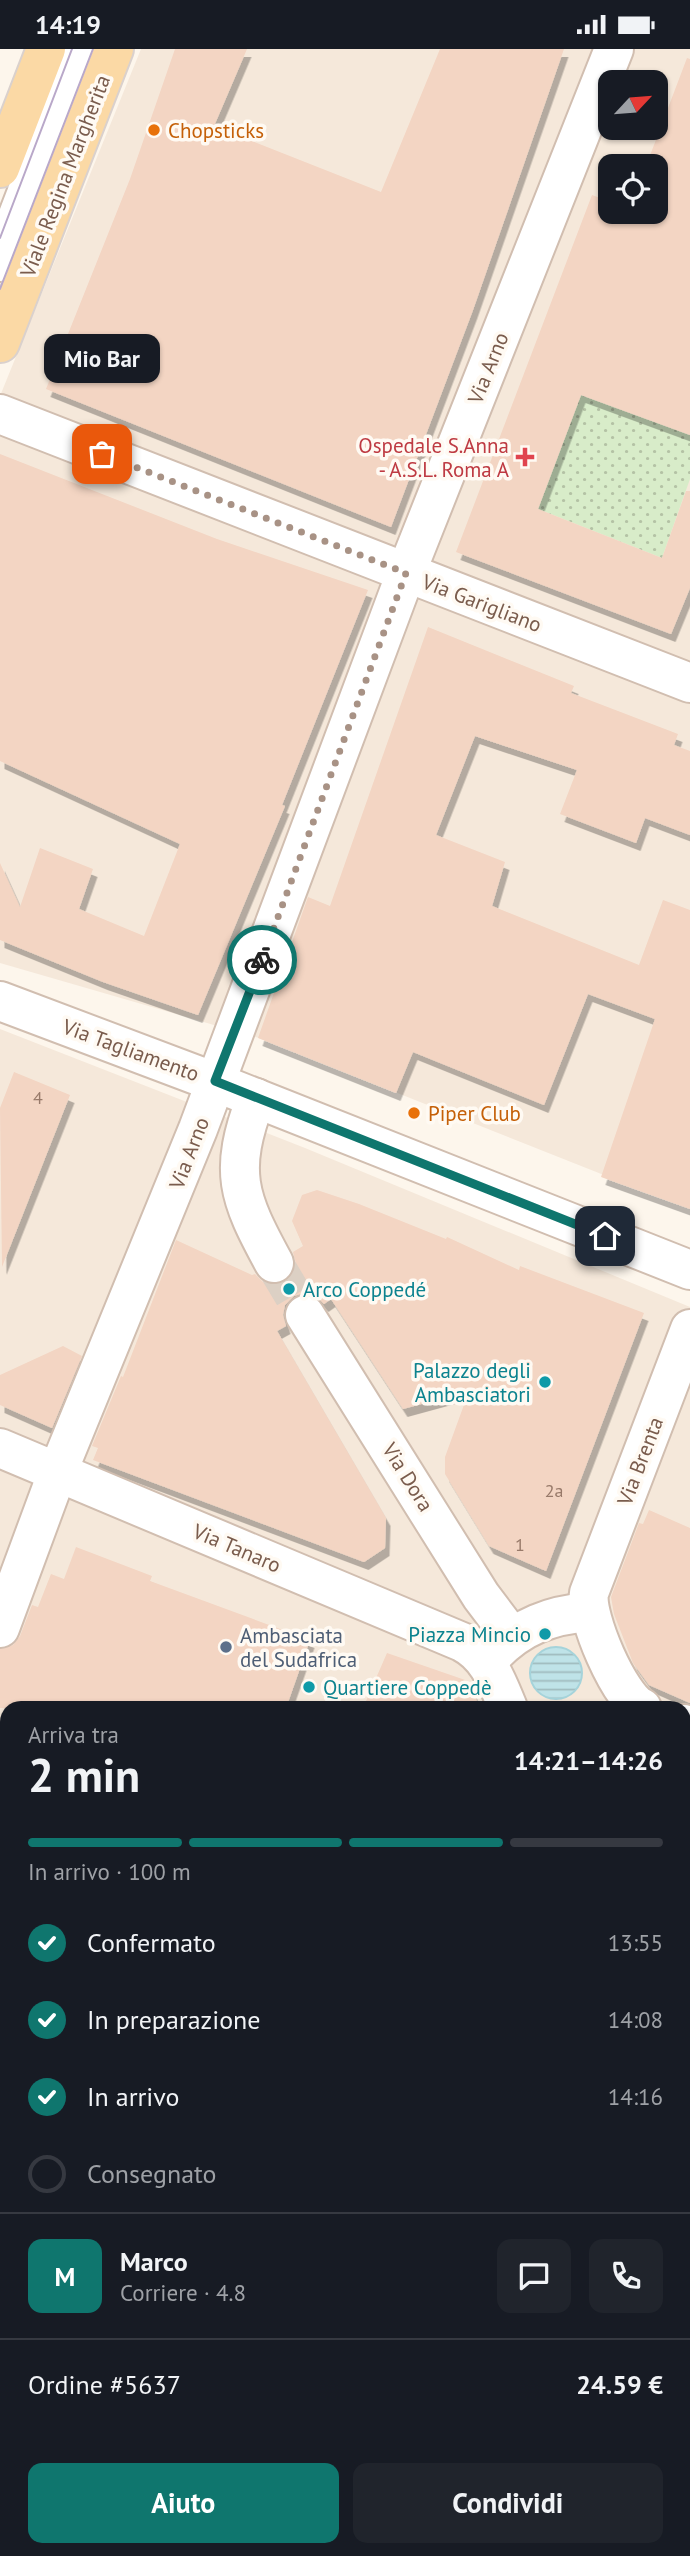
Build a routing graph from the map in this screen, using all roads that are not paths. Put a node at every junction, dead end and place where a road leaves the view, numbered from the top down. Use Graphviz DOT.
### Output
graph roads {
  1 [pos="46,49"];
  2 [pos="82,49"];
  3 [pos="114,49"];
  4 [pos="614,49"];
  5 [pos="0,168"];
  6 [pos="0,262"];
  7 [pos="0,343"];
  8 [pos="0,414"];
  9 [pos="406,573"];
  10 [pos="690,683"];
  11 [pos="0,1001"];
  12 [pos="215,1081"];
  13 [pos="256,1098"];
  14 [pos="274,1263"];
  15 [pos="690,1270"];
  16 [pos="305,1315"];
  17 [pos="690,1329"];
  18 [pos="0,1448"];
  19 [pos="58,1472"];
  20 [pos="589,1602"];
  21 [pos="0,1627"];
  22 [pos="491,1649"];
  23 [pos="623,1700"];
  24 [pos="506,1701"];
  1 -- 5 [label="main road"];
  2 -- 6 [label="street, Viale Regina Margherita"];
  3 -- 7 [label="main road, Viale Regina Margherita"];
  4 -- 9 [label="street, Via Arno"];
  8 -- 9 [label="street, Via Garigliano"];
  9 -- 10 [label="street, Via Garigliano"];
  9 -- 12 [label="street, Via Arno"];
  11 -- 12 [label="street, Via Tagliamento"];
  12 -- 13 [label="street, Via Tagliamento"];
  12 -- 19 [label="street, Via Arno"];
  13 -- 14 [label="street"];
  13 -- 15 [label="street, Via Tagliamento"];
  16 -- 22 [label="street, Via Dora"];
  17 -- 20 [label="street, Via Brenta"];
  18 -- 19 [label="street, Via Tanaro"];
  19 -- 21 [label="street, Via Arno"];
  19 -- 22 [label="street, Via Tanaro"];
  20 -- 22 [label="street"];
  20 -- 23 [label="street"];
  22 -- 24 [label="street"];
}
